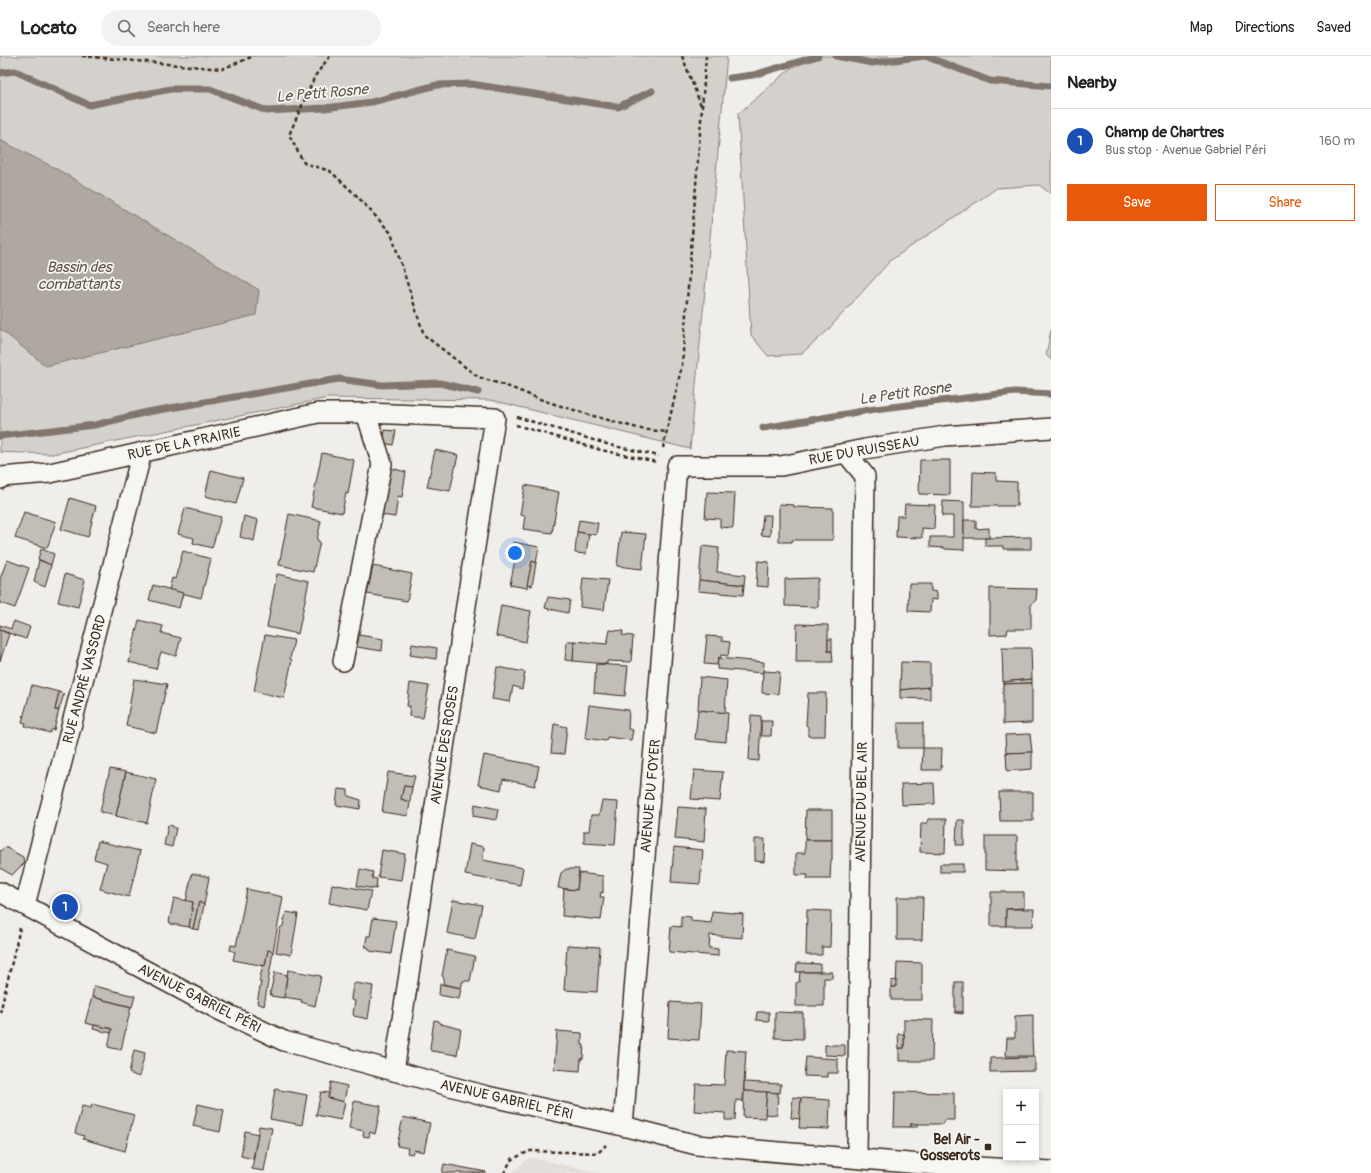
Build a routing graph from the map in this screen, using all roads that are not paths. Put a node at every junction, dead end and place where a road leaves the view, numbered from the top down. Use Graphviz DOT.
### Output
graph roads {
  1 [pos="366,412"];
  2 [pos="495,418"];
  3 [pos="1051,428"];
  4 [pos="142,452"];
  5 [pos="846,452"];
  6 [pos="669,461"];
  7 [pos="0,478"];
  8 [pos="343,661"];
  9 [pos="0,892"];
  10 [pos="25,905"];
  11 [pos="394,1071"];
  12 [pos="624,1126"];
  13 [pos="857,1158"];
  14 [pos="921,1168"];
  15 [pos="1051,1171"];
  1 -- 2 [label="street, RUE DE LA PRAIRIE"];
  1 -- 4 [label="street, RUE DE LA PRAIRIE"];
  1 -- 8 [label="street"];
  2 -- 11 [label="street, AVENUE DES ROSES"];
  3 -- 5 [label="street, RUE DU RUISSEAU"];
  4 -- 7 [label="street, RUE DE LA PRAIRIE"];
  4 -- 10 [label="street, RUE ANDRÉ VASSORD"];
  5 -- 6 [label="street, RUE DU RUISSEAU"];
  5 -- 13 [label="street, AVENUE DU BEL AIR"];
  6 -- 12 [label="street, AVENUE DU FOYER"];
  9 -- 10 [label="street, AVENUE GABRIEL PÉRI"];
  10 -- 11 [label="street, AVENUE GABRIEL PÉRI"];
  11 -- 12 [label="street, AVENUE GABRIEL PÉRI"];
  12 -- 13 [label="street, AVENUE GABRIEL PÉRI"];
  13 -- 14 [label="street, AVENUE GABRIEL PÉRI"];
  14 -- 15 [label="street, AVENUE GABRIEL PÉRI"];
}
